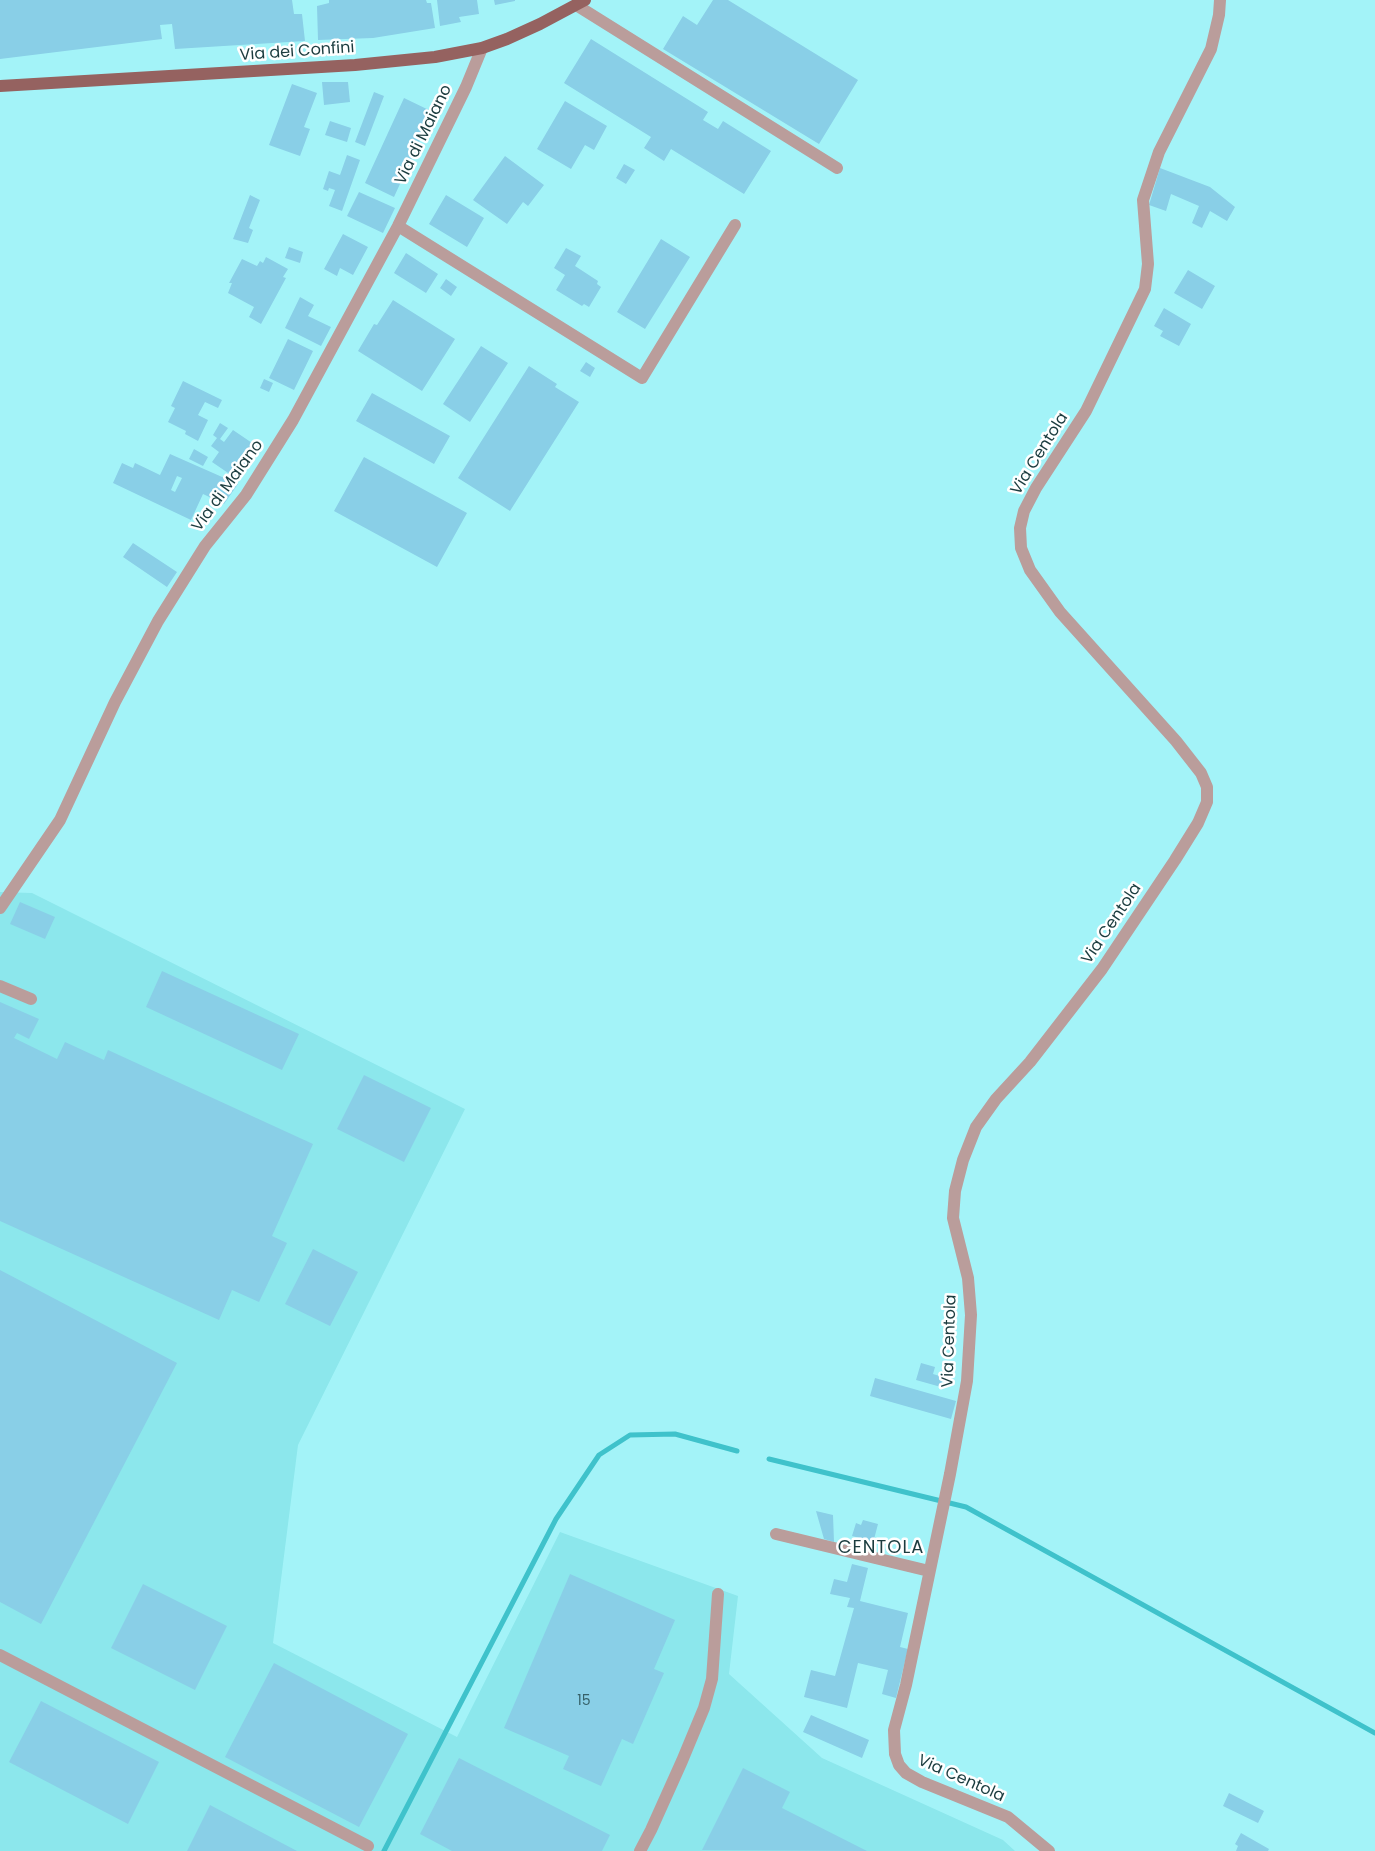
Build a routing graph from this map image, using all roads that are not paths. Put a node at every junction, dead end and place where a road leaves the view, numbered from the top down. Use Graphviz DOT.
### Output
graph roads {
  1 [pos="1220,0"];
  2 [pos="581,2"];
  3 [pos="482,48"];
  4 [pos="0,86"];
  5 [pos="838,168"];
  6 [pos="735,224"];
  7 [pos="398,226"];
  8 [pos="0,908"];
  9 [pos="0,986"];
  10 [pos="31,999"];
  11 [pos="776,1534"];
  12 [pos="929,1571"];
  13 [pos="718,1594"];
  14 [pos="0,1655"];
  15 [pos="368,1846"];
  16 [pos="640,1851"];
  17 [pos="1049,1851"];
  1 -- 12 [label="street, Via Centola"];
  2 -- 3 [label="main road, Via dei Confini"];
  2 -- 5 [label="street"];
  3 -- 4 [label="main road, Via dei Confini"];
  3 -- 7 [label="street, Via di Maiano"];
  6 -- 7 [label="street"];
  7 -- 8 [label="street, Via di Maiano"];
  9 -- 10 [label="street"];
  11 -- 12 [label="street"];
  12 -- 17 [label="street, Via Centola"];
  13 -- 16 [label="street"];
  14 -- 15 [label="street"];
}
